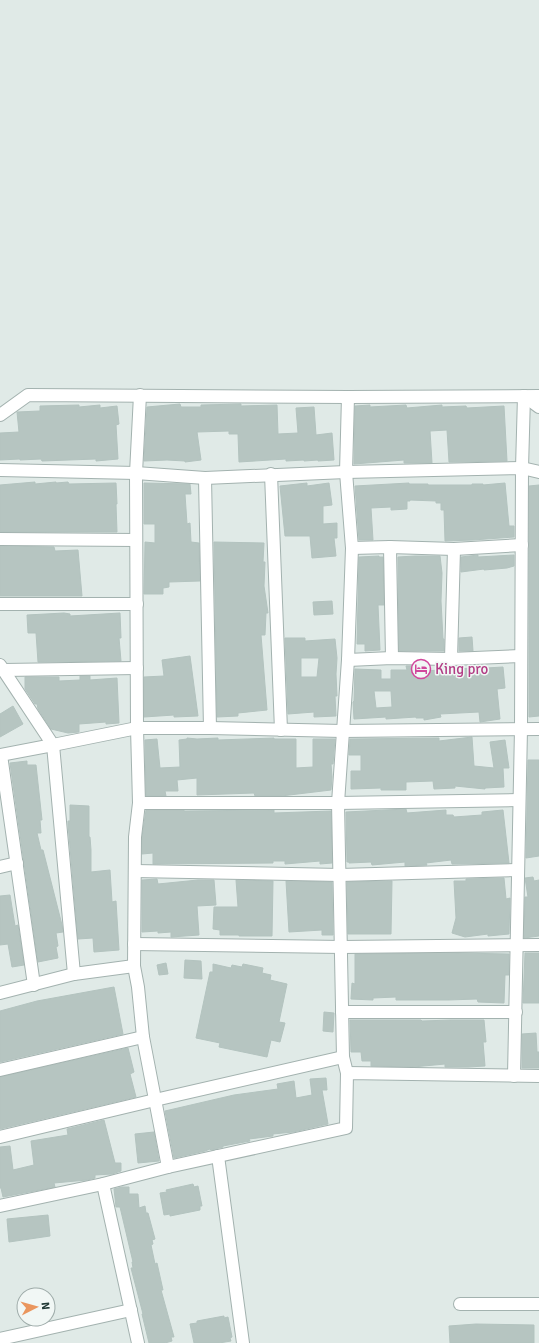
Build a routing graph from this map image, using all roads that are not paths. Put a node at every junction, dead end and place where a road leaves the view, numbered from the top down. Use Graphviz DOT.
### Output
graph roads {
  1 [pos="140,395"];
  2 [pos="524,396"];
  3 [pos="539,396"];
  4 [pos="348,397"];
  5 [pos="539,407"];
  6 [pos="0,415"];
  7 [pos="522,468"];
  8 [pos="0,470"];
  9 [pos="346,472"];
  10 [pos="539,472"];
  11 [pos="136,473"];
  12 [pos="271,474"];
  13 [pos="205,478"];
  14 [pos="0,539"];
  15 [pos="136,540"];
  16 [pos="522,545"];
  17 [pos="390,547"];
  18 [pos="352,548"];
  19 [pos="454,549"];
  20 [pos="0,604"];
  21 [pos="137,604"];
  22 [pos="521,656"];
  23 [pos="392,658"];
  24 [pos="451,659"];
  25 [pos="348,660"];
  26 [pos="2,668"];
  27 [pos="137,668"];
  28 [pos="137,728"];
  29 [pos="210,728"];
  30 [pos="521,729"];
  31 [pos="539,729"];
  32 [pos="280,730"];
  33 [pos="342,731"];
  34 [pos="53,745"];
  35 [pos="0,755"];
  36 [pos="519,800"];
  37 [pos="139,803"];
  38 [pos="338,803"];
  39 [pos="17,863"];
  40 [pos="0,867"];
  41 [pos="517,870"];
  42 [pos="134,871"];
  43 [pos="340,875"];
  44 [pos="134,944"];
  45 [pos="517,945"];
  46 [pos="539,945"];
  47 [pos="342,947"];
  48 [pos="134,966"];
  49 [pos="74,974"];
  50 [pos="34,985"];
  51 [pos="0,993"];
  52 [pos="342,1012"];
  53 [pos="516,1012"];
  54 [pos="142,1037"];
  55 [pos="343,1057"];
  56 [pos="0,1070"];
  57 [pos="347,1073"];
  58 [pos="514,1076"];
  59 [pos="539,1076"];
  60 [pos="155,1100"];
  61 [pos="0,1135"];
  62 [pos="218,1156"];
  63 [pos="168,1167"];
  64 [pos="103,1184"];
  65 [pos="0,1206"];
  66 [pos="460,1304"];
  67 [pos="539,1304"];
  68 [pos="131,1310"];
  69 [pos="34,1338"];
  70 [pos="0,1339"];
  71 [pos="138,1343"];
  72 [pos="243,1343"];
  1 -- 4 [label="street"];
  1 -- 6 [label="street"];
  1 -- 11 [label="street"];
  2 -- 3 [label="street"];
  2 -- 4 [label="street"];
  2 -- 5 [label="street"];
  2 -- 7 [label="street"];
  4 -- 9 [label="street"];
  7 -- 9 [label="street"];
  7 -- 10 [label="street"];
  7 -- 16 [label="street"];
  8 -- 11 [label="street"];
  9 -- 12 [label="street"];
  9 -- 18 [label="street"];
  11 -- 13 [label="street"];
  11 -- 15 [label="street"];
  12 -- 13 [label="street"];
  12 -- 32 [label="street"];
  13 -- 29 [label="street"];
  14 -- 15 [label="street"];
  15 -- 21 [label="street"];
  16 -- 19 [label="street"];
  16 -- 22 [label="street"];
  17 -- 18 [label="street"];
  17 -- 19 [label="street"];
  17 -- 23 [label="street"];
  18 -- 25 [label="street"];
  19 -- 24 [label="street"];
  20 -- 21 [label="street"];
  21 -- 27 [label="street"];
  22 -- 24 [label="street"];
  22 -- 30 [label="street"];
  23 -- 24 [label="street"];
  23 -- 25 [label="street"];
  25 -- 33 [label="street"];
  26 -- 27 [label="street"];
  26 -- 34 [label="street"];
  27 -- 28 [label="street"];
  28 -- 29 [label="street"];
  28 -- 34 [label="street"];
  28 -- 37 [label="street"];
  29 -- 32 [label="street"];
  30 -- 31 [label="street"];
  30 -- 33 [label="street"];
  30 -- 36 [label="street"];
  32 -- 33 [label="street"];
  33 -- 38 [label="street"];
  34 -- 35 [label="street"];
  34 -- 49 [label="street"];
  35 -- 39 [label="street"];
  36 -- 38 [label="street"];
  36 -- 41 [label="street"];
  37 -- 38 [label="street"];
  37 -- 42 [label="street"];
  38 -- 43 [label="street"];
  39 -- 40 [label="street"];
  39 -- 50 [label="street"];
  41 -- 43 [label="street"];
  41 -- 45 [label="street"];
  42 -- 43 [label="street"];
  42 -- 44 [label="street"];
  43 -- 47 [label="street"];
  44 -- 47 [label="street"];
  44 -- 48 [label="street"];
  45 -- 46 [label="street"];
  45 -- 47 [label="street"];
  45 -- 53 [label="street"];
  47 -- 52 [label="street"];
  48 -- 49 [label="street"];
  48 -- 54 [label="street"];
  49 -- 50 [label="street"];
  50 -- 51 [label="street"];
  52 -- 53 [label="street"];
  52 -- 55 [label="street"];
  53 -- 58 [label="street"];
  54 -- 56 [label="street"];
  54 -- 60 [label="street"];
  55 -- 57 [label="street"];
  55 -- 60 [label="street"];
  57 -- 58 [label="street"];
  57 -- 62 [label="street"];
  58 -- 59 [label="street"];
  60 -- 61 [label="street"];
  60 -- 63 [label="street"];
  62 -- 63 [label="street"];
  62 -- 72 [label="street"];
  63 -- 64 [label="street"];
  64 -- 65 [label="street"];
  64 -- 68 [label="street"];
  66 -- 67 [label="street"];
  68 -- 69 [label="street"];
  68 -- 71 [label="street"];
  69 -- 70 [label="street"];
}
